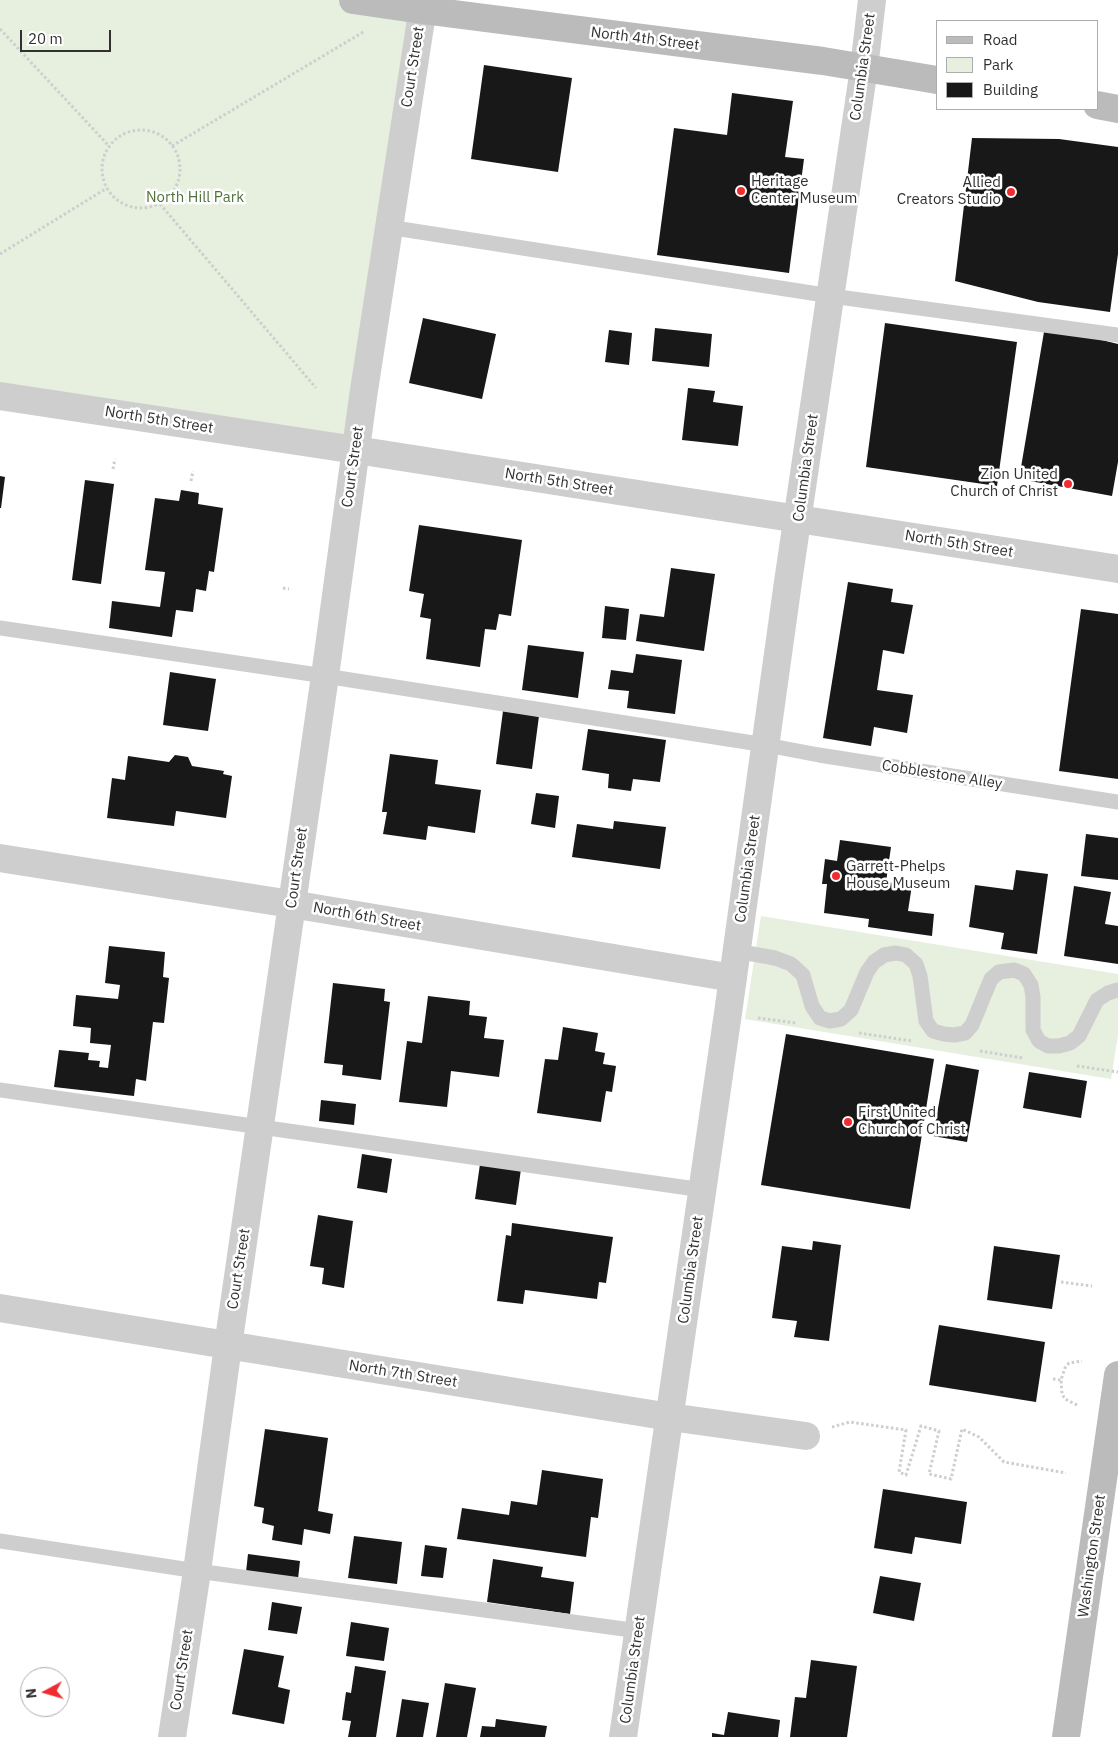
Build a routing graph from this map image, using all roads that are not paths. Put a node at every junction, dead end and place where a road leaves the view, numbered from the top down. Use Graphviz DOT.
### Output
graph roads {
  1 [pos="353,0"];
  2 [pos="872,0"];
  3 [pos="423,5"];
  4 [pos="864,68"];
  5 [pos="936,80"];
  6 [pos="1098,105"];
  7 [pos="1118,109"];
  8 [pos="388,227"];
  9 [pos="831,296"];
  10 [pos="1118,335"];
  11 [pos="0,396"];
  12 [pos="356,450"];
  13 [pos="798,520"];
  14 [pos="1118,569"];
  15 [pos="0,628"];
  16 [pos="325,676"];
  17 [pos="766,745"];
  18 [pos="1118,802"];
  19 [pos="0,858"];
  20 [pos="291,904"];
  21 [pos="736,951"];
  22 [pos="733,978"];
  23 [pos="1118,990"];
  24 [pos="0,1090"];
  25 [pos="260,1127"];
  26 [pos="703,1190"];
  27 [pos="0,1308"];
  28 [pos="228,1346"];
  29 [pos="1118,1375"];
  30 [pos="670,1416"];
  31 [pos="806,1436"];
  32 [pos="1111,1473"];
  33 [pos="0,1542"];
  34 [pos="198,1571"];
  35 [pos="639,1631"];
  36 [pos="172,1737"];
  37 [pos="623,1737"];
  38 [pos="1066,1737"];
  1 -- 3 [label="main road, North 4th Street"];
  2 -- 4 [label="street, Columbia Street"];
  3 -- 4 [label="main road, North 4th Street"];
  3 -- 8 [label="street, Court Street"];
  4 -- 5 [label="main road, North 4th Street"];
  4 -- 9 [label="street, Columbia Street"];
  6 -- 7 [label="main road"];
  8 -- 9 [label="lane"];
  8 -- 12 [label="street, Court Street"];
  9 -- 10 [label="lane"];
  9 -- 13 [label="street, Columbia Street"];
  11 -- 12 [label="street, North 5th Street"];
  12 -- 13 [label="street, North 5th Street"];
  12 -- 16 [label="street, Court Street"];
  13 -- 14 [label="street, North 5th Street"];
  13 -- 17 [label="street, Columbia Street"];
  15 -- 16 [label="lane, Cobblestone Alley"];
  16 -- 17 [label="lane, Cobblestone Alley"];
  16 -- 20 [label="street, Court Street"];
  17 -- 18 [label="lane, Cobblestone Alley"];
  17 -- 21 [label="street, Columbia Street"];
  19 -- 20 [label="street, North 6th Street"];
  20 -- 22 [label="street, North 6th Street"];
  20 -- 25 [label="street, Court Street"];
  21 -- 22 [label="street, Columbia Street"];
  21 -- 23 [label="lane"];
  22 -- 26 [label="street, Columbia Street"];
  24 -- 25 [label="lane"];
  25 -- 26 [label="lane"];
  25 -- 28 [label="street, Court Street"];
  26 -- 30 [label="street, Columbia Street"];
  27 -- 28 [label="street, North 7th Street"];
  28 -- 30 [label="street, North 7th Street"];
  28 -- 34 [label="street, Court Street"];
  29 -- 32 [label="main road, Washington Street"];
  30 -- 31 [label="street, North 7th Street"];
  30 -- 35 [label="street, Columbia Street"];
  32 -- 38 [label="main road, Washington Street"];
  33 -- 34 [label="lane"];
  34 -- 35 [label="lane"];
  34 -- 36 [label="street, Court Street"];
  35 -- 37 [label="street, Columbia Street"];
}
